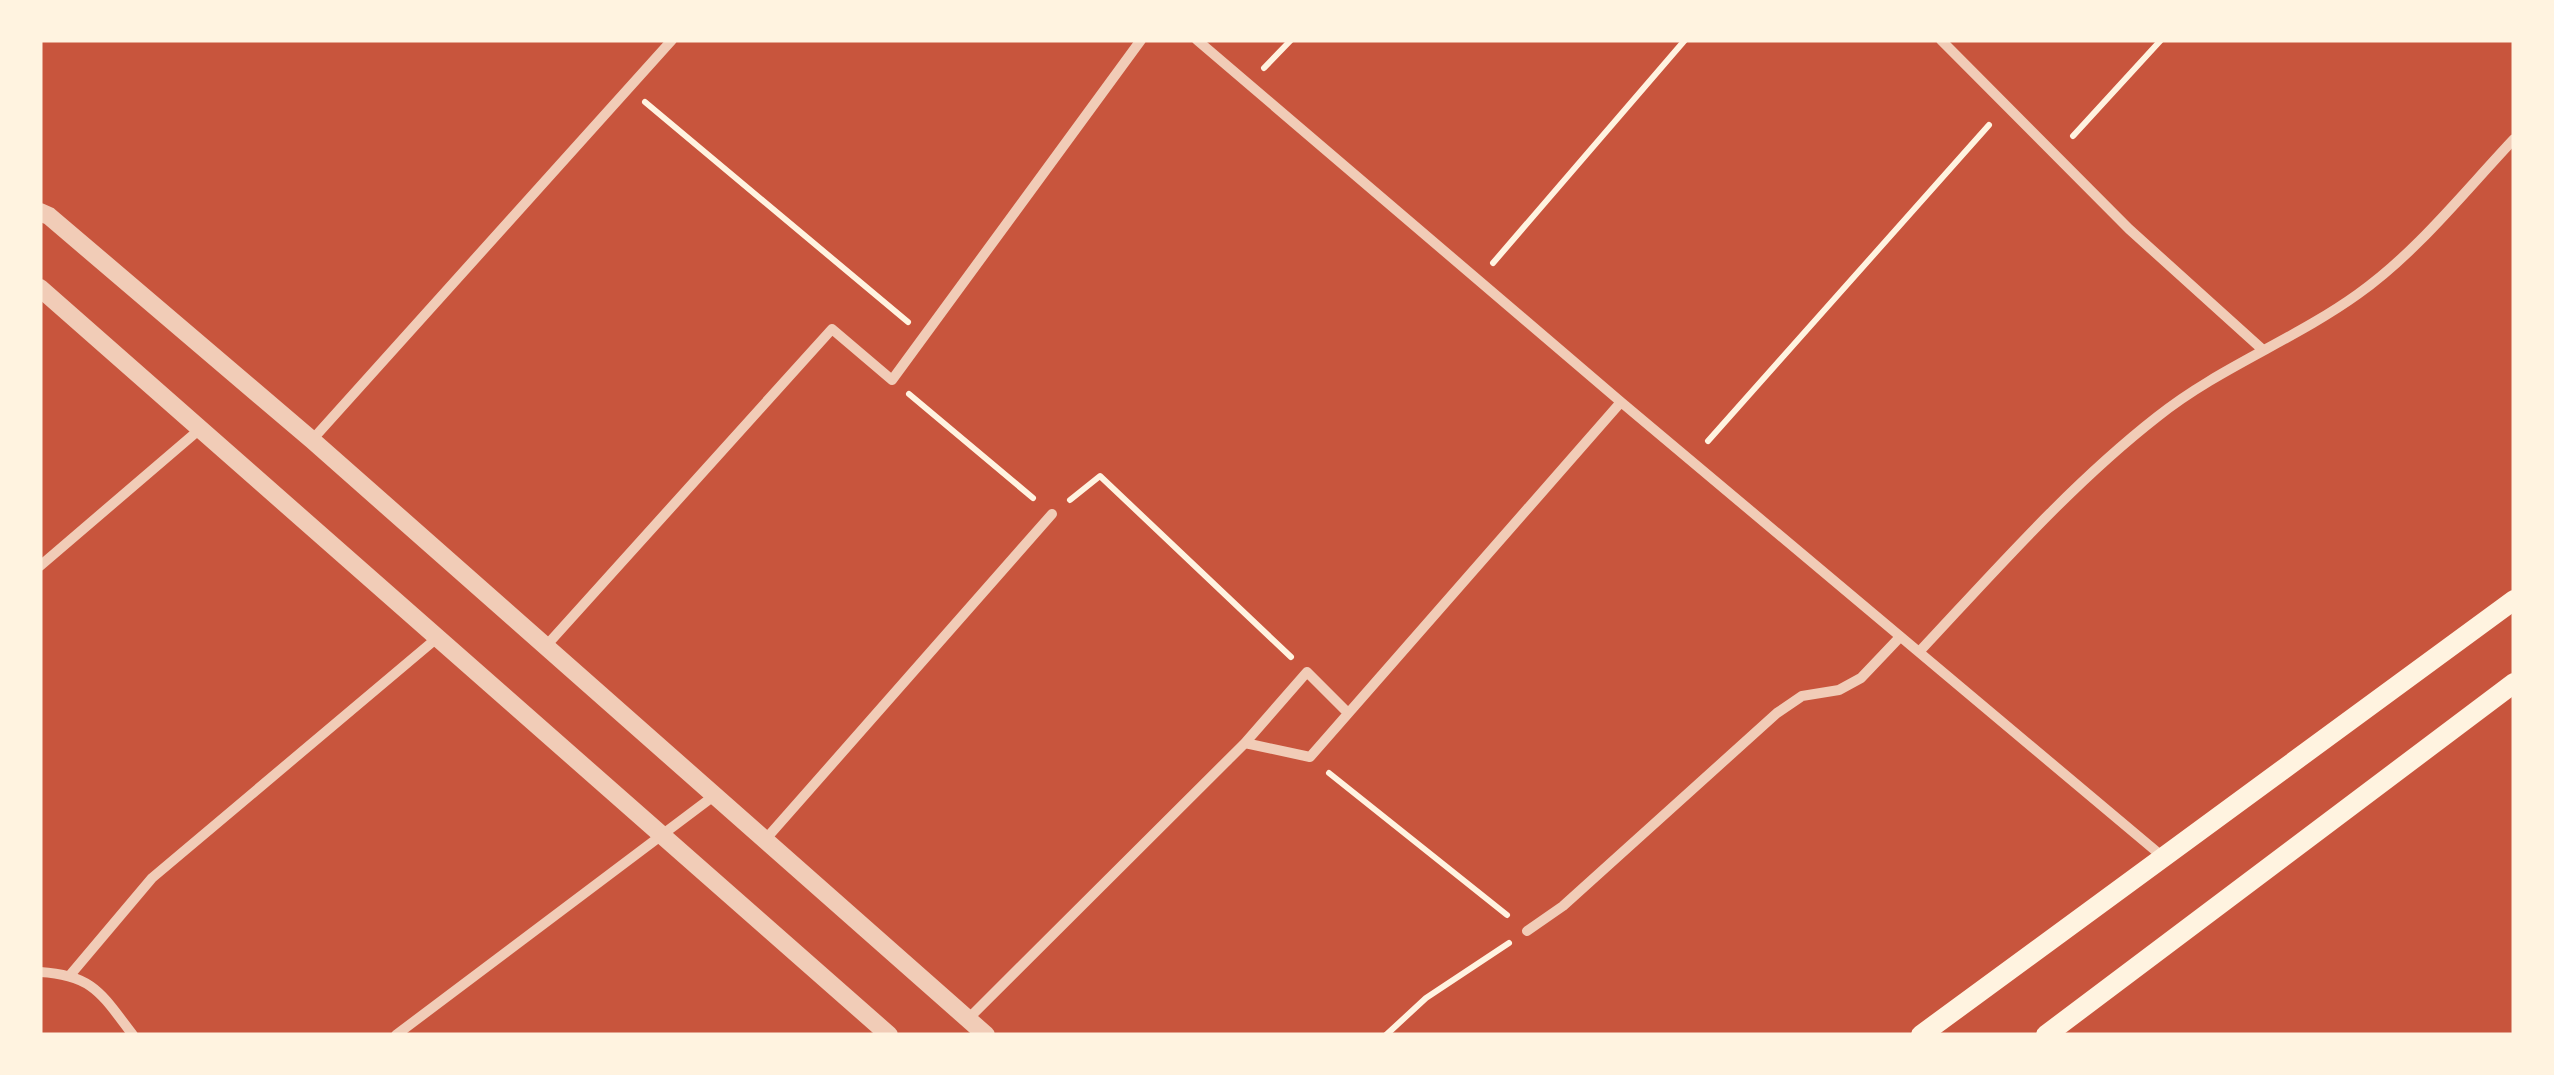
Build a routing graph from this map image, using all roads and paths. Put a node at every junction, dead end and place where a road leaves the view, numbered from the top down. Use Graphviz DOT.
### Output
graph roads {
  1 [pos="672,40"];
  2 [pos="1141,40"];
  3 [pos="1197,40"];
  4 [pos="1291,40"];
  5 [pos="1685,40"];
  6 [pos="1941,40"];
  7 [pos="2160,40"];
  8 [pos="1248,84"];
  9 [pos="629,88"];
  10 [pos="2006,106"];
  11 [pos="2514,139"];
  12 [pos="2055,155"];
  13 [pos="43,217"];
  14 [pos="1478,280"];
  15 [pos="40,288"];
  16 [pos="924,336"];
  17 [pos="2263,350"];
  18 [pos="892,380"];
  19 [pos="1621,402"];
  20 [pos="200,429"];
  21 [pos="312,440"];
  22 [pos="1691,460"];
  23 [pos="1052,514"];
  24 [pos="40,566"];
  25 [pos="2514,600"];
  26 [pos="1900,637"];
  27 [pos="436,638"];
  28 [pos="546,646"];
  29 [pos="1919,652"];
  30 [pos="1307,672"];
  31 [pos="2514,683"];
  32 [pos="1348,714"];
  33 [pos="1245,743"];
  34 [pos="1310,758"];
  35 [pos="715,795"];
  36 [pos="662,836"];
  37 [pos="765,840"];
  38 [pos="2163,857"];
  39 [pos="1527,931"];
  40 [pos="40,972"];
  41 [pos="71,974"];
  42 [pos="968,1019"];
  43 [pos="133,1035"];
  44 [pos="396,1035"];
  45 [pos="890,1035"];
  46 [pos="986,1035"];
  47 [pos="1386,1035"];
  48 [pos="1921,1035"];
  49 [pos="2046,1035"];
  1 -- 9 [label="street"];
  2 -- 16 [label="street"];
  3 -- 8 [label="street"];
  4 -- 8 [label="path"];
  5 -- 14 [label="path"];
  6 -- 10 [label="street"];
  7 -- 12 [label="path"];
  8 -- 14 [label="street"];
  9 -- 16 [label="path"];
  9 -- 21 [label="street"];
  10 -- 12 [label="street"];
  10 -- 22 [label="path"];
  11 -- 17 [label="street"];
  12 -- 17 [label="street"];
  13 -- 21 [label="street"];
  14 -- 19 [label="street"];
  15 -- 20 [label="street"];
  16 -- 18 [label="street"];
  17 -- 29 [label="street"];
  18 -- 23 [label="path"];
  18 -- 28 [label="street"];
  19 -- 22 [label="street"];
  19 -- 32 [label="street"];
  20 -- 24 [label="street"];
  20 -- 27 [label="street"];
  21 -- 28 [label="street"];
  22 -- 26 [label="street"];
  23 -- 30 [label="path"];
  23 -- 37 [label="street"];
  25 -- 38 [label="main road"];
  26 -- 29 [label="street"];
  26 -- 39 [label="street"];
  27 -- 36 [label="street"];
  27 -- 41 [label="street"];
  28 -- 35 [label="street"];
  29 -- 38 [label="street"];
  30 -- 32 [label="street"];
  30 -- 33 [label="street"];
  31 -- 49 [label="main road"];
  32 -- 34 [label="street"];
  33 -- 34 [label="street"];
  33 -- 42 [label="street"];
  34 -- 39 [label="path"];
  35 -- 36 [label="street"];
  35 -- 37 [label="street"];
  36 -- 44 [label="street"];
  36 -- 45 [label="street"];
  37 -- 42 [label="street"];
  38 -- 48 [label="main road"];
  39 -- 47 [label="path"];
  40 -- 41 [label="street"];
  41 -- 43 [label="street"];
  42 -- 46 [label="street"];
}
